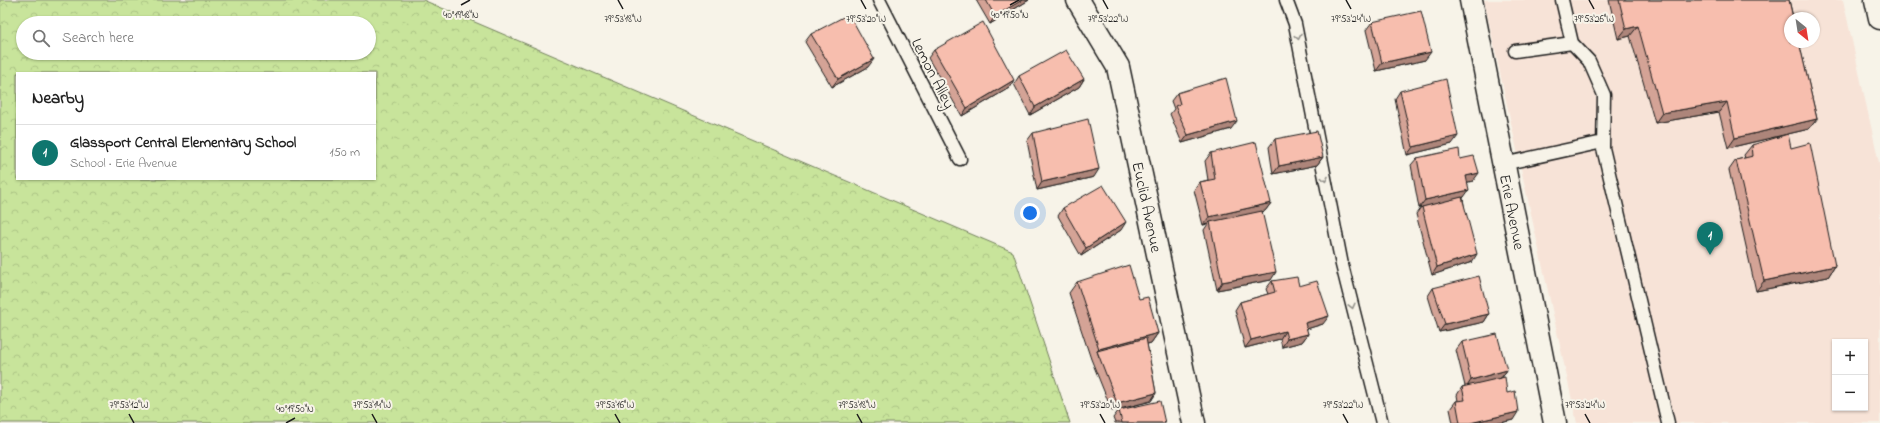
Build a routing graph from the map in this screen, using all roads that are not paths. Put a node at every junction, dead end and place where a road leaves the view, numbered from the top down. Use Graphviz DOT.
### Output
graph roads {
  1 [pos="879,0"];
  2 [pos="1078,0"];
  3 [pos="1286,0"];
  4 [pos="1471,0"];
  5 [pos="1562,0"];
  6 [pos="1876,0"];
  7 [pos="1880,18"];
  8 [pos="1572,43"];
  9 [pos="1515,51"];
  10 [pos="1603,142"];
  11 [pos="960,160"];
  12 [pos="1503,164"];
  13 [pos="1668,422"];
  14 [pos="1194,423"];
  15 [pos="1382,423"];
  16 [pos="1555,423"];
  1 -- 11 [label="lane, Lemon Alley"];
  2 -- 14 [label="street, Euclid Avenue"];
  3 -- 15 [label="lane, one-way"];
  4 -- 12 [label="street, Erie Avenue"];
  5 -- 8 [label="lane"];
  6 -- 7 [label="street"];
  8 -- 9 [label="lane"];
  8 -- 10 [label="lane"];
  10 -- 12 [label="lane"];
  10 -- 13 [label="lane"];
  12 -- 16 [label="street, Erie Avenue"];
}
